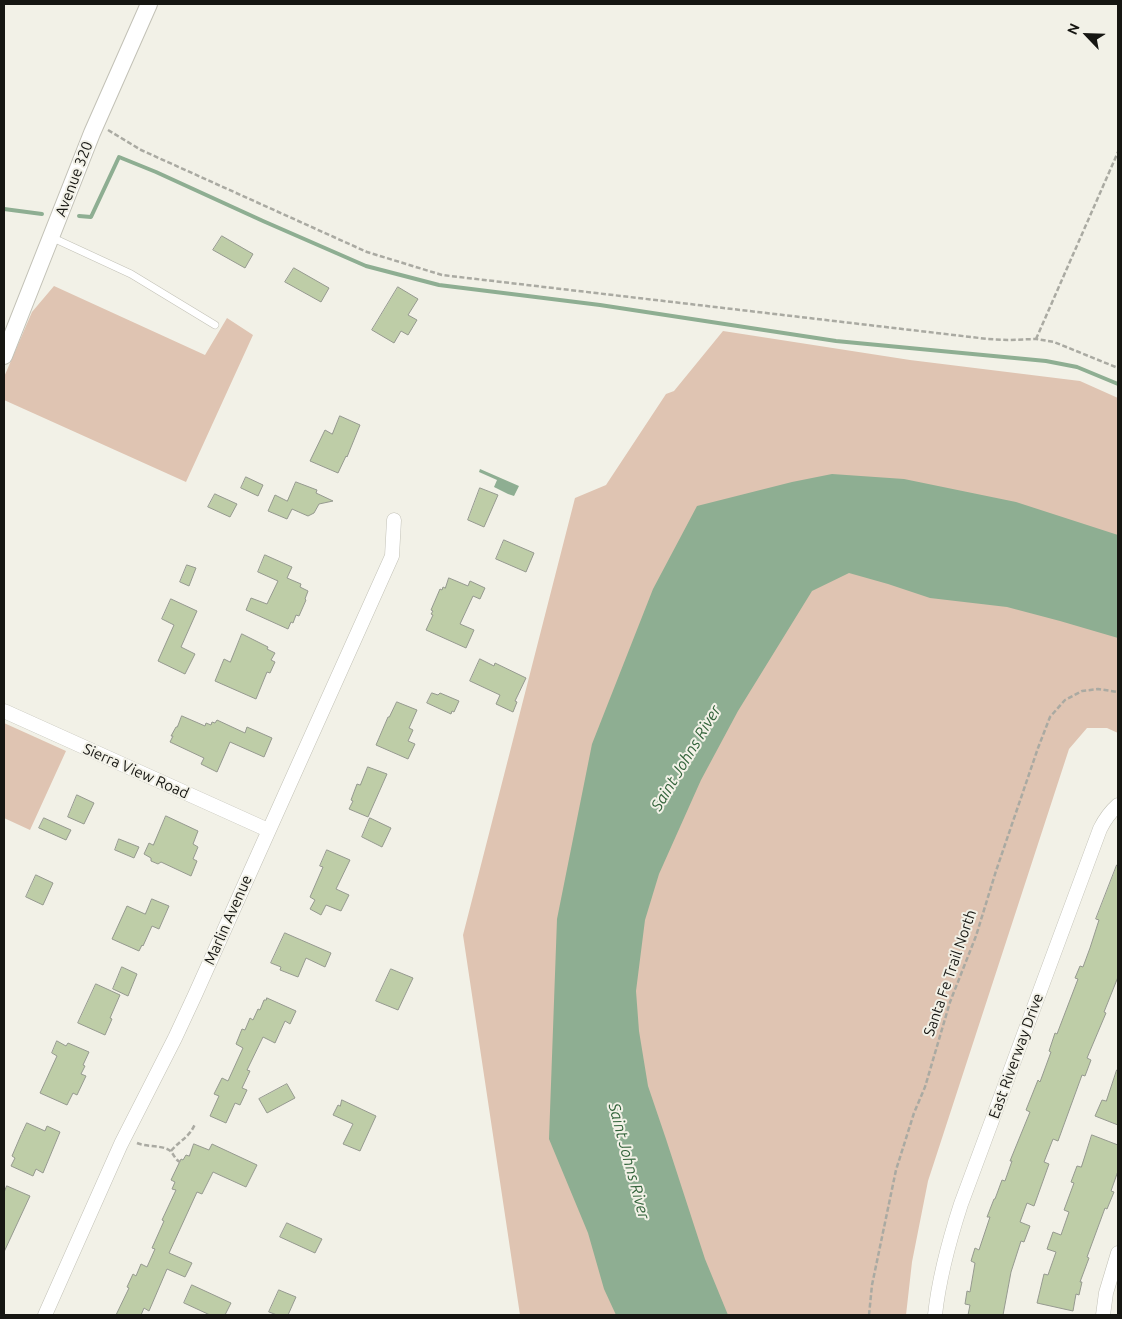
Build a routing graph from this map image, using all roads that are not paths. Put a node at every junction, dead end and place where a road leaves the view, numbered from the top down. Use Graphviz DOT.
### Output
graph roads {
  1 [pos="149,4"];
  2 [pos="51,237"];
  3 [pos="215,325"];
  4 [pos="4,356"];
  5 [pos="394,520"];
  6 [pos="4,711"];
  7 [pos="1118,805"];
  8 [pos="268,830"];
  9 [pos="1118,1253"];
  10 [pos="44,1315"];
  11 [pos="934,1315"];
  12 [pos="1103,1315"];
  1 -- 2 [label="street, Avenue 320"];
  2 -- 3 [label="lane"];
  2 -- 4 [label="street, Avenue 320"];
  5 -- 8 [label="street, Marlin Avenue"];
  6 -- 8 [label="street, Sierra View Road"];
  7 -- 11 [label="street, East Riverway Drive"];
  8 -- 10 [label="street, Marlin Avenue"];
  9 -- 12 [label="street"];
}
